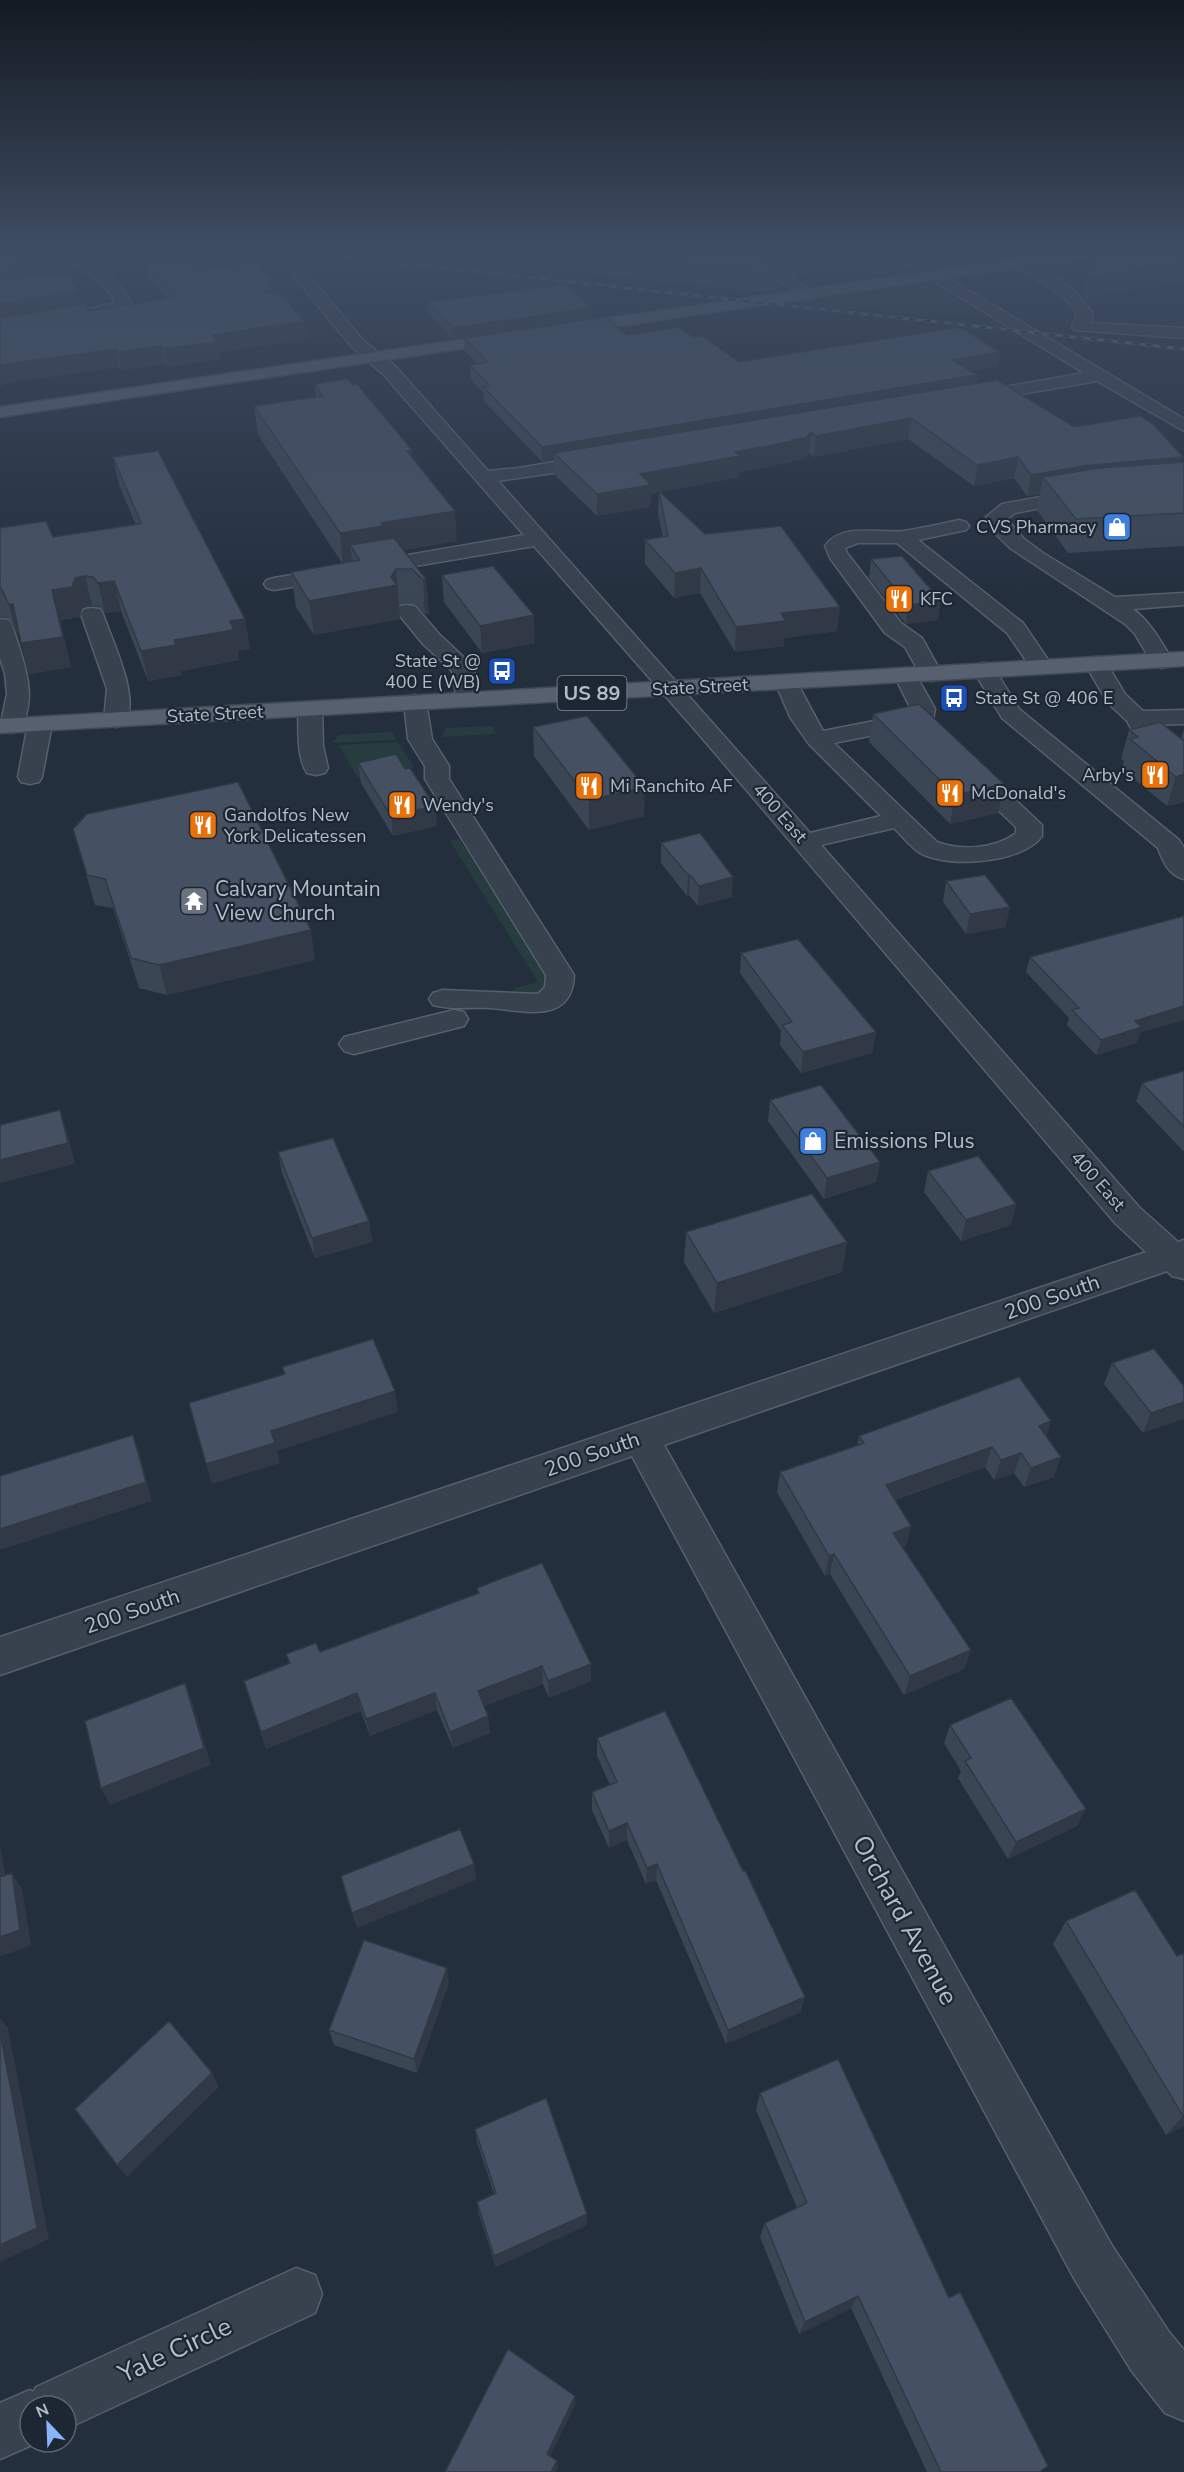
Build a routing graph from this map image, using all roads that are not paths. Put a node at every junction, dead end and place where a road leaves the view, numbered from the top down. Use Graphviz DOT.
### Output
graph roads {
  1 [pos="309,367"];
  2 [pos="386,367"];
  3 [pos="1084,367"];
  4 [pos="1099,376"];
  5 [pos="957,400"];
  6 [pos="1184,406"];
  7 [pos="1156,410"];
  8 [pos="0,412"];
  9 [pos="1184,426"];
  10 [pos="614,458"];
  11 [pos="483,477"];
  12 [pos="1107,493"];
  13 [pos="958,526"];
  14 [pos="902,537"];
  15 [pos="537,539"];
  16 [pos="274,584"];
  17 [pos="1184,599"];
  18 [pos="1110,604"];
  19 [pos="407,611"];
  20 [pos="92,614"];
  21 [pos="2,625"];
  22 [pos="1173,660"];
  23 [pos="1096,664"];
  24 [pos="1042,667"];
  25 [pos="984,670"];
  26 [pos="931,674"];
  27 [pos="904,675"];
  28 [pos="786,682"];
  29 [pos="669,688"];
  30 [pos="468,699"];
  31 [pos="415,702"];
  32 [pos="310,709"];
  33 [pos="1184,717"];
  34 [pos="921,718"];
  35 [pos="1137,718"];
  36 [pos="116,720"];
  37 [pos="40,724"];
  38 [pos="5,726"];
  39 [pos="817,740"];
  40 [pos="1184,763"];
  41 [pos="316,768"];
  42 [pos="30,777"];
  43 [pos="1117,801"];
  44 [pos="900,821"];
  45 [pos="1184,829"];
  46 [pos="804,842"];
  47 [pos="1184,871"];
  48 [pos="354,1044"];
  49 [pos="1180,1258"];
  50 [pos="641,1437"];
  51 [pos="0,1656"];
  52 [pos="296,2294"];
  53 [pos="1184,2394"];
  54 [pos="78,2395"];
  55 [pos="18,2424"];
  56 [pos="0,2432"];
  1 -- 8 [label="main road"];
  2 -- 11 [label="street, 400 East"];
  3 -- 4 [label="street"];
  4 -- 5 [label="street"];
  4 -- 7 [label="street"];
  6 -- 7 [label="street"];
  7 -- 9 [label="street"];
  10 -- 11 [label="street"];
  11 -- 15 [label="street, 400 East"];
  12 -- 18 [label="street"];
  13 -- 14 [label="street"];
  14 -- 24 [label="street"];
  14 -- 26 [label="street"];
  15 -- 16 [label="street"];
  15 -- 29 [label="street, 400 East"];
  17 -- 18 [label="street"];
  18 -- 22 [label="street"];
  19 -- 30 [label="street"];
  20 -- 36 [label="street"];
  21 -- 38 [label="street"];
  22 -- 23 [label="main road, State Street / US 89"];
  23 -- 24 [label="main road, State Street / US 89"];
  23 -- 35 [label="street"];
  24 -- 25 [label="main road, State Street / US 89"];
  25 -- 26 [label="main road, State Street / US 89"];
  25 -- 43 [label="street"];
  26 -- 27 [label="main road, State Street / US 89"];
  27 -- 28 [label="main road, State Street / US 89"];
  27 -- 34 [label="street"];
  28 -- 29 [label="main road, State Street / US 89"];
  28 -- 39 [label="street"];
  29 -- 30 [label="main road, State Street / US 89"];
  29 -- 46 [label="street, 400 East"];
  30 -- 31 [label="main road, State Street / US 89"];
  31 -- 32 [label="main road, State Street / US 89"];
  31 -- 48 [label="street"];
  32 -- 36 [label="main road, State Street / US 89"];
  32 -- 41 [label="street"];
  33 -- 35 [label="street"];
  34 -- 39 [label="street"];
  34 -- 44 [label="street"];
  35 -- 40 [label="street"];
  36 -- 37 [label="main road, State Street / US 89"];
  37 -- 38 [label="main road, State Street / US 89"];
  37 -- 42 [label="street"];
  39 -- 44 [label="street"];
  43 -- 45 [label="street"];
  43 -- 47 [label="street"];
  44 -- 46 [label="street"];
  46 -- 49 [label="street, 400 East"];
  49 -- 50 [label="street, 200 South"];
  50 -- 51 [label="street, 200 South"];
  50 -- 53 [label="street, Orchard Avenue"];
  52 -- 54 [label="street, Yale Circle"];
  55 -- 56 [label="street"];
}
